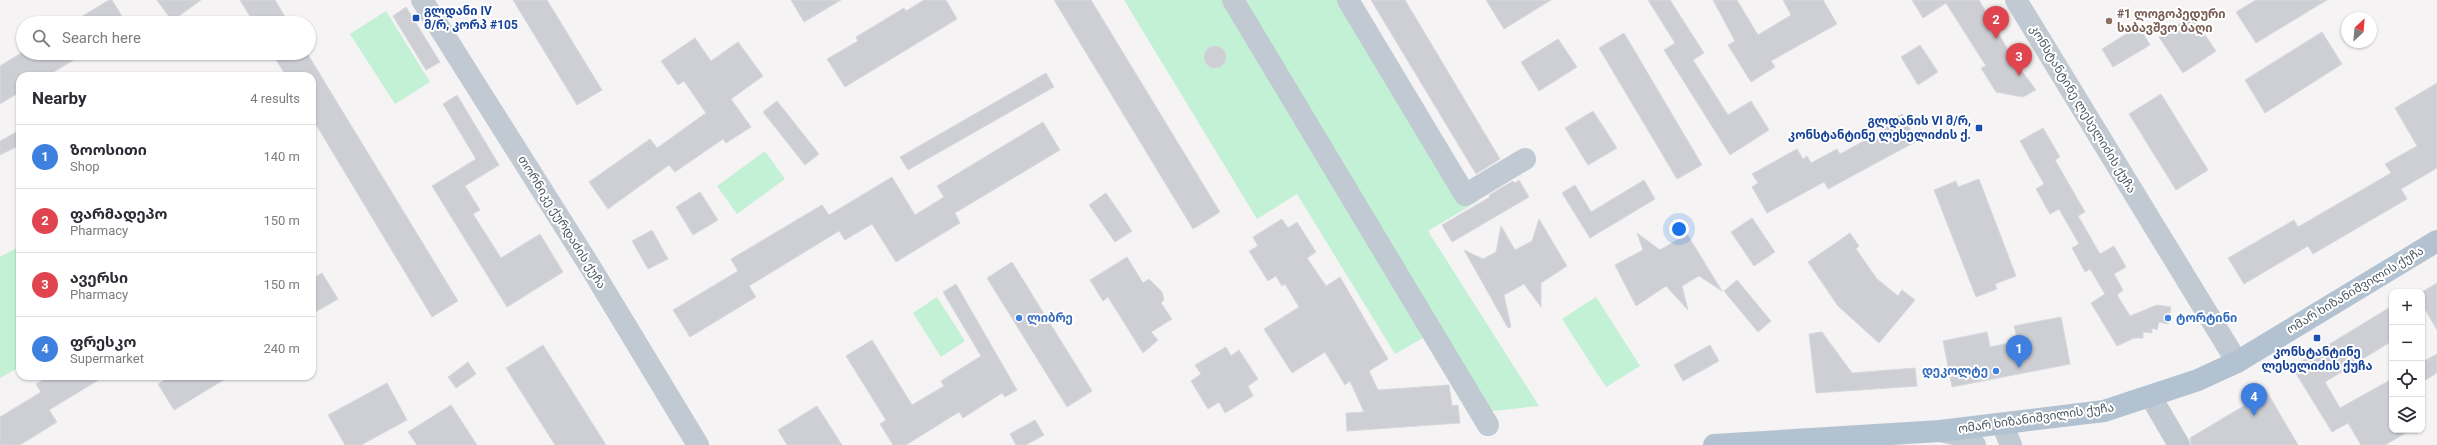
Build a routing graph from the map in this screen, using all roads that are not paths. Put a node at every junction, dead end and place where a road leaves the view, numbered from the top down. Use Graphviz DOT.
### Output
graph roads {
  1 [pos="422,0"];
  2 [pos="1233,0"];
  3 [pos="1348,0"];
  4 [pos="2016,0"];
  5 [pos="1525,159"];
  6 [pos="2437,241"];
  7 [pos="2237,362"];
  8 [pos="2151,396"];
  9 [pos="2002,424"];
  10 [pos="1488,425"];
  11 [pos="1940,431"];
  12 [pos="698,445"];
  13 [pos="1714,445"];
  14 [pos="1975,445"];
  15 [pos="2010,445"];
  16 [pos="2179,445"];
  1 -- 12 [label="street, თორნიკე ქურდაძის ქუჩა"];
  2 -- 10 [label="street"];
  3 -- 5 [label="street"];
  4 -- 7 [label="street, კონსტანტინე ლესელიძის ქუჩა"];
  6 -- 7 [label="main road, ომარ ხიზანიშვილის ქუჩა"];
  7 -- 8 [label="main road, ომარ ხიზანიშვილის ქუჩა"];
  8 -- 9 [label="main road, ომარ ხიზანიშვილის ქუჩა"];
  8 -- 16 [label="street"];
  9 -- 11 [label="main road, ომარ ხიზანიშვილის ქუჩა"];
  9 -- 15 [label="street"];
  11 -- 13 [label="main road, ომარ ხიზანიშვილის ქუჩა"];
  11 -- 14 [label="street"];
}
